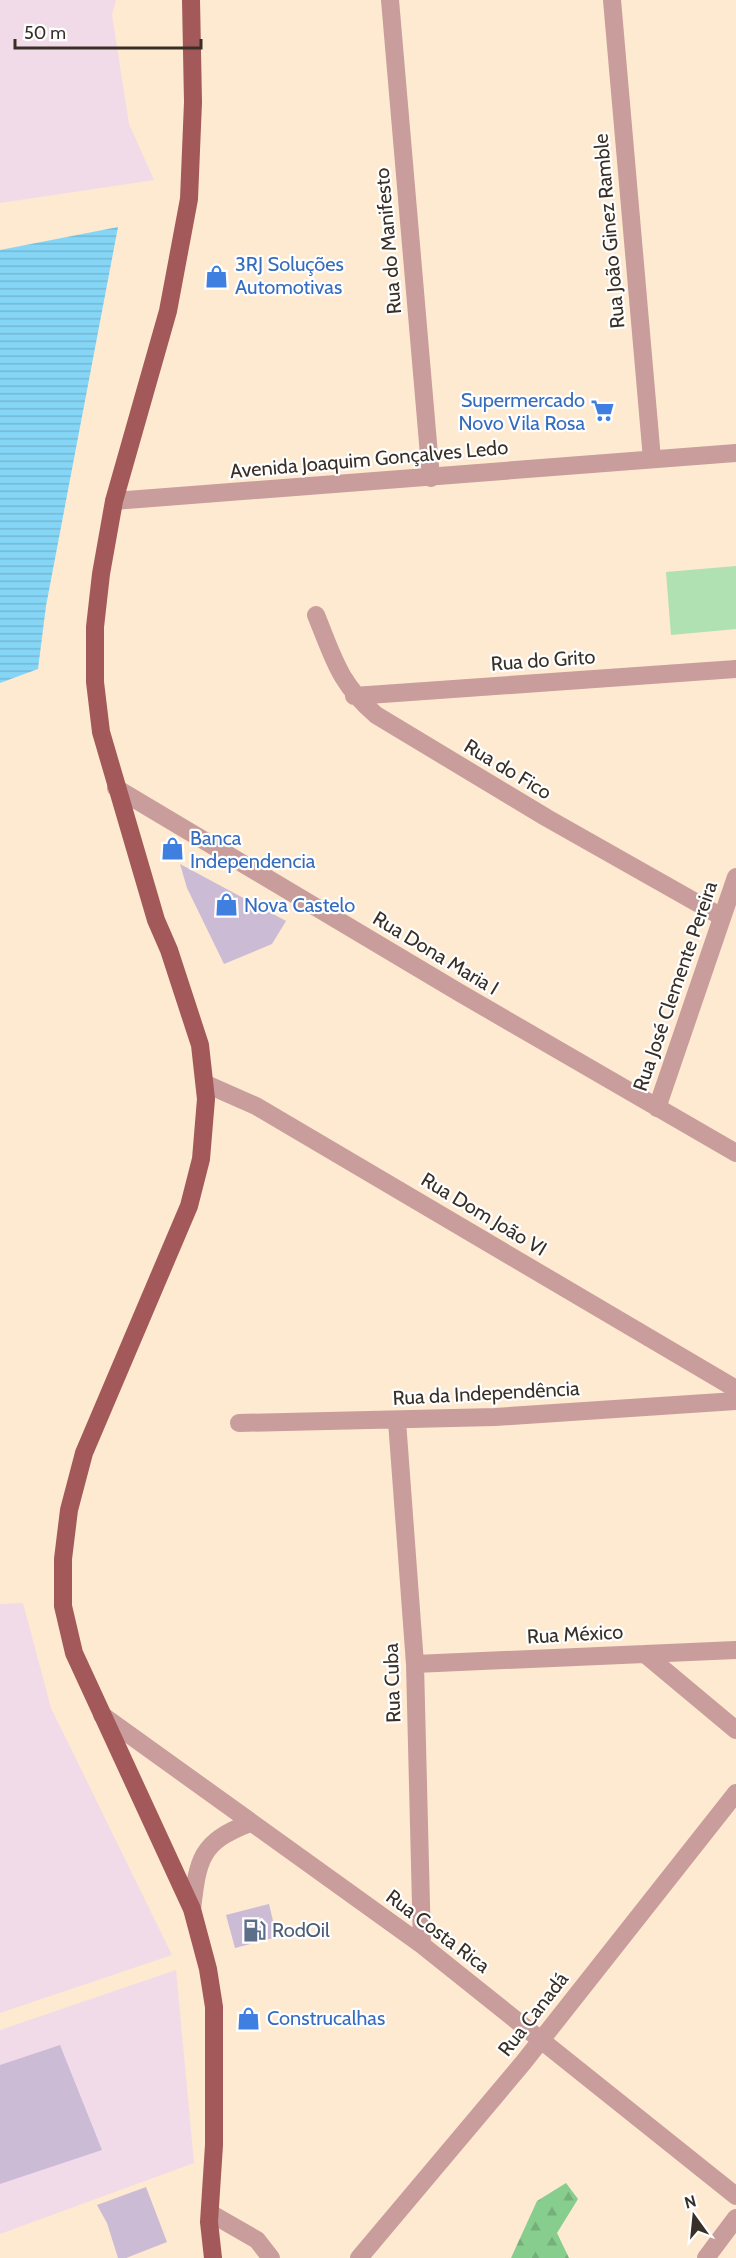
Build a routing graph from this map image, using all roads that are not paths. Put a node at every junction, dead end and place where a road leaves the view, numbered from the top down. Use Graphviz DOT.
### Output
graph roads {
  1 [pos="191,0"];
  2 [pos="390,0"];
  3 [pos="612,0"];
  4 [pos="736,453"];
  5 [pos="652,459"];
  6 [pos="431,478"];
  7 [pos="114,501"];
  8 [pos="316,615"];
  9 [pos="736,669"];
  10 [pos="354,696"];
  11 [pos="116,788"];
  12 [pos="736,877"];
  13 [pos="722,917"];
  14 [pos="206,1084"];
  15 [pos="657,1108"];
  16 [pos="736,1153"];
  17 [pos="736,1389"];
  18 [pos="736,1401"];
  19 [pos="397,1421"];
  20 [pos="239,1423"];
  21 [pos="736,1650"];
  22 [pos="645,1654"];
  23 [pos="415,1664"];
  24 [pos="102,1715"];
  25 [pos="736,1730"];
  26 [pos="736,1793"];
  27 [pos="250,1823"];
  28 [pos="192,1909"];
  29 [pos="422,1945"];
  30 [pos="541,2039"];
  31 [pos="736,2196"];
  32 [pos="210,2213"];
  33 [pos="736,2218"];
  34 [pos="213,2258"];
  35 [pos="271,2258"];
  36 [pos="359,2258"];
  37 [pos="706,2258"];
  1 -- 7 [label="main road"];
  2 -- 6 [label="street, Rua do Manifesto"];
  3 -- 5 [label="street, Rua João Ginez Ramble"];
  4 -- 5 [label="street, Avenida Joaquim Gonçalves Ledo"];
  5 -- 6 [label="street, Avenida Joaquim Gonçalves Ledo"];
  6 -- 7 [label="street, Avenida Joaquim Gonçalves Ledo"];
  7 -- 11 [label="main road"];
  8 -- 10 [label="street, Rua do Fico"];
  9 -- 10 [label="street, Rua do Grito"];
  10 -- 13 [label="street, Rua do Fico"];
  11 -- 14 [label="main road"];
  11 -- 15 [label="street, Rua Dona Maria I"];
  12 -- 13 [label="street, Rua José Clemente Pereira"];
  13 -- 15 [label="street, Rua José Clemente Pereira"];
  14 -- 17 [label="street, Rua Dom João VI"];
  14 -- 24 [label="main road"];
  15 -- 16 [label="street, Rua Dona Maria I"];
  18 -- 19 [label="street, Rua da Independência"];
  19 -- 20 [label="street, Rua da Independência"];
  19 -- 23 [label="street, Rua Cuba"];
  21 -- 22 [label="street, Rua México"];
  22 -- 23 [label="street, Rua México"];
  22 -- 25 [label="street"];
  23 -- 29 [label="street, Rua Cuba"];
  24 -- 27 [label="street, Rua Costa Rica"];
  24 -- 28 [label="main road"];
  26 -- 30 [label="street, Rua Canadá"];
  27 -- 28 [label="street"];
  27 -- 29 [label="street, Rua Costa Rica"];
  28 -- 32 [label="main road"];
  29 -- 30 [label="street, Rua Costa Rica"];
  30 -- 31 [label="street, Rua Costa Rica"];
  30 -- 36 [label="street, Rua Canadá"];
  32 -- 34 [label="main road"];
  32 -- 35 [label="street"];
  33 -- 37 [label="street"];
}
